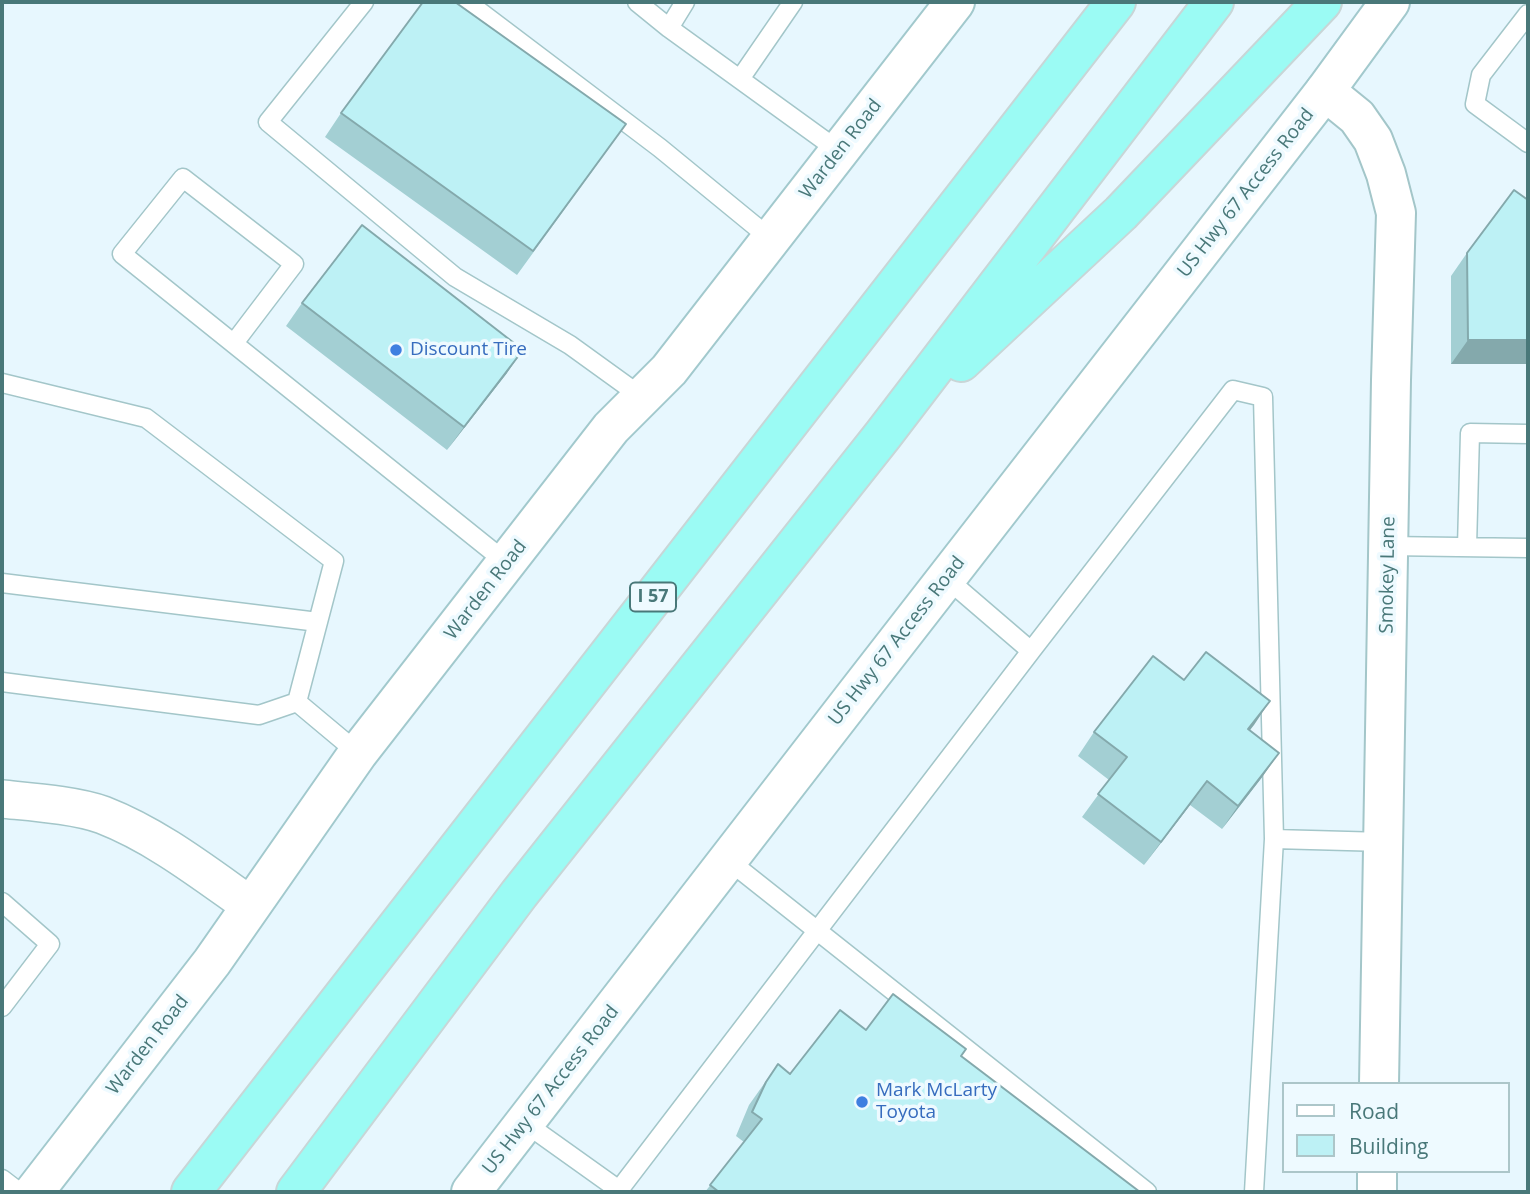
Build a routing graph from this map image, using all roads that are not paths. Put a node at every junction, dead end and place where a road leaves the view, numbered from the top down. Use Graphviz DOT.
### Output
graph roads {
  1 [pos="364,2"];
  2 [pos="467,2"];
  3 [pos="637,2"];
  4 [pos="685,2"];
  5 [pos="793,2"];
  6 [pos="955,2"];
  7 [pos="1115,2"];
  8 [pos="1214,2"];
  9 [pos="1322,2"];
  10 [pos="1390,2"];
  11 [pos="1528,14"];
  12 [pos="669,28"];
  13 [pos="740,79"];
  14 [pos="1325,91"];
  15 [pos="1528,144"];
  16 [pos="839,151"];
  17 [pos="771,239"];
  18 [pos="234,344"];
  19 [pos="2,383"];
  20 [pos="642,397"];
  21 [pos="1528,434"];
  22 [pos="883,435"];
  23 [pos="1388,546"];
  24 [pos="1467,547"];
  25 [pos="1528,548"];
  26 [pos="507,562"];
  27 [pos="946,578"];
  28 [pos="2,583"];
  29 [pos="318,622"];
  30 [pos="1031,651"];
  31 [pos="2,682"];
  32 [pos="297,702"];
  33 [pos="358,753"];
  34 [pos="2,799"];
  35 [pos="1274,839"];
  36 [pos="1384,842"];
  37 [pos="728,860"];
  38 [pos="2,902"];
  39 [pos="251,906"];
  40 [pos="817,930"];
  41 [pos="2,1007"];
  42 [pos="1379,1082"];
  43 [pos="525,1123"];
  44 [pos="1377,1173"];
  45 [pos="2,1179"];
  46 [pos="618,1191"];
  47 [pos="19,1192"];
  48 [pos="34,1192"];
  49 [pos="191,1192"];
  50 [pos="296,1192"];
  51 [pos="471,1192"];
  52 [pos="1147,1192"];
  53 [pos="1254,1192"];
  54 [pos="1377,1192"];
  1 -- 20 [label="lane"];
  2 -- 17 [label="lane"];
  3 -- 12 [label="lane"];
  4 -- 12 [label="lane"];
  5 -- 13 [label="lane"];
  6 -- 16 [label="main road, Warden Road"];
  7 -- 49 [label="highway, I 57"];
  8 -- 22 [label="highway"];
  9 -- 22 [label="highway"];
  10 -- 14 [label="main road, US Hwy 67 Access Road"];
  11 -- 15 [label="lane"];
  12 -- 13 [label="lane"];
  13 -- 16 [label="lane"];
  14 -- 23 [label="main road, Smokey Lane"];
  14 -- 27 [label="main road, US Hwy 67 Access Road"];
  16 -- 17 [label="main road, Warden Road"];
  17 -- 20 [label="main road, Warden Road"];
  18 -- 18 [label="lane"];
  18 -- 26 [label="lane"];
  19 -- 29 [label="lane"];
  20 -- 26 [label="main road, Warden Road"];
  21 -- 24 [label="lane"];
  22 -- 50 [label="highway"];
  23 -- 24 [label="lane"];
  23 -- 36 [label="main road, Smokey Lane"];
  24 -- 25 [label="lane"];
  26 -- 33 [label="main road, Warden Road"];
  27 -- 30 [label="lane"];
  27 -- 37 [label="main road, US Hwy 67 Access Road"];
  28 -- 29 [label="lane"];
  29 -- 32 [label="lane"];
  30 -- 35 [label="lane"];
  30 -- 40 [label="lane"];
  31 -- 32 [label="lane"];
  32 -- 33 [label="lane"];
  33 -- 39 [label="main road, Warden Road"];
  34 -- 39 [label="street"];
  35 -- 36 [label="lane"];
  35 -- 53 [label="lane"];
  36 -- 42 [label="main road, Smokey Lane"];
  37 -- 40 [label="lane"];
  37 -- 43 [label="main road, US Hwy 67 Access Road"];
  38 -- 41 [label="lane"];
  39 -- 48 [label="main road, Warden Road"];
  40 -- 46 [label="lane"];
  40 -- 52 [label="lane"];
  43 -- 46 [label="lane"];
  43 -- 51 [label="main road, US Hwy 67 Access Road"];
  44 -- 54 [label="main road"];
  45 -- 47 [label="lane"];
}
